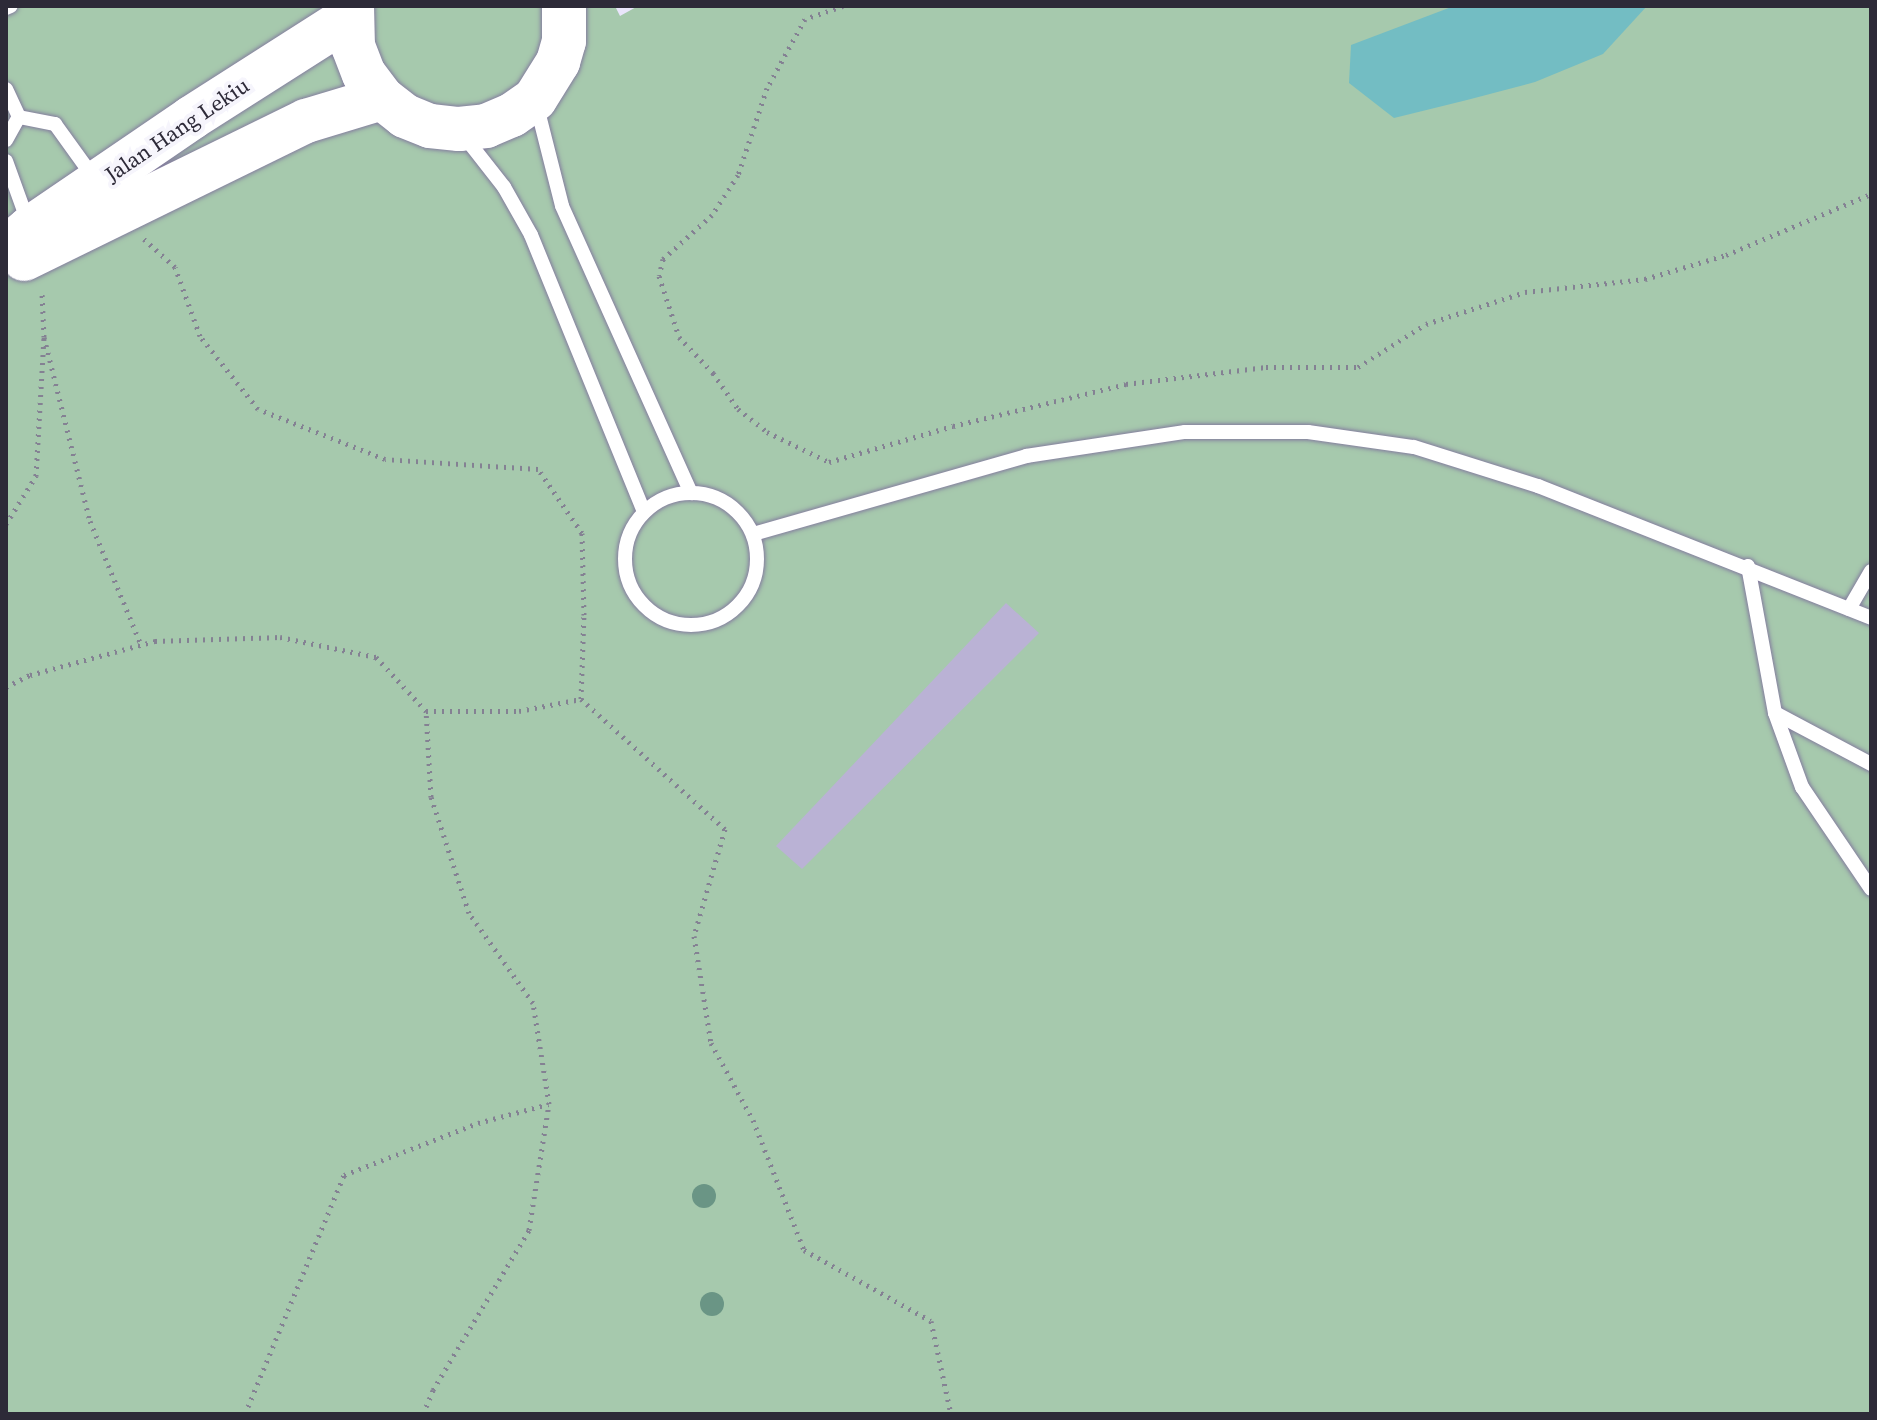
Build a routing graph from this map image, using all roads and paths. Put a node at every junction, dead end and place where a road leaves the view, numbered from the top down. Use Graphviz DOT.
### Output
graph roads {
  1 [pos="843,6"];
  2 [pos="351,11"];
  3 [pos="573,11"];
  4 [pos="6,89"];
  5 [pos="382,98"];
  6 [pos="535,99"];
  7 [pos="19,117"];
  8 [pos="459,129"];
  9 [pos="6,140"];
  10 [pos="6,161"];
  11 [pos="1871,194"];
  12 [pos="107,199"];
  13 [pos="20,247"];
  14 [pos="44,337"];
  15 [pos="691,493"];
  16 [pos="644,512"];
  17 [pos="6,524"];
  18 [pos="753,534"];
  19 [pos="1748,566"];
  20 [pos="1871,571"];
  21 [pos="1849,609"];
  22 [pos="1871,618"];
  23 [pos="141,645"];
  24 [pos="6,687"];
  25 [pos="581,699"];
  26 [pos="426,711"];
  27 [pos="1775,713"];
  28 [pos="1871,764"];
  29 [pos="1871,889"];
  30 [pos="549,1104"];
  31 [pos="245,1414"];
  32 [pos="423,1414"];
  33 [pos="951,1414"];
  1 -- 11 [label="path"];
  2 -- 5 [label="highway"];
  2 -- 12 [label="highway, Jalan Hang Lekiu"];
  3 -- 6 [label="highway"];
  4 -- 7 [label="lane"];
  5 -- 8 [label="highway"];
  5 -- 12 [label="highway, Jalan Hang Lekiu"];
  6 -- 8 [label="highway"];
  6 -- 15 [label="lane"];
  7 -- 9 [label="lane"];
  7 -- 12 [label="lane"];
  8 -- 16 [label="lane"];
  10 -- 13 [label="lane"];
  12 -- 13 [label="highway, Jalan Hang Lekiu"];
  12 -- 25 [label="path"];
  13 -- 14 [label="path"];
  14 -- 17 [label="path"];
  14 -- 23 [label="path"];
  15 -- 16 [label="lane"];
  15 -- 18 [label="lane"];
  16 -- 18 [label="lane"];
  18 -- 19 [label="lane"];
  19 -- 21 [label="lane"];
  19 -- 27 [label="lane"];
  20 -- 21 [label="lane"];
  21 -- 22 [label="lane"];
  23 -- 24 [label="path"];
  23 -- 26 [label="path"];
  25 -- 26 [label="path"];
  25 -- 33 [label="path"];
  26 -- 30 [label="path"];
  27 -- 28 [label="lane"];
  27 -- 29 [label="lane"];
  30 -- 31 [label="path"];
  30 -- 32 [label="path"];
}
